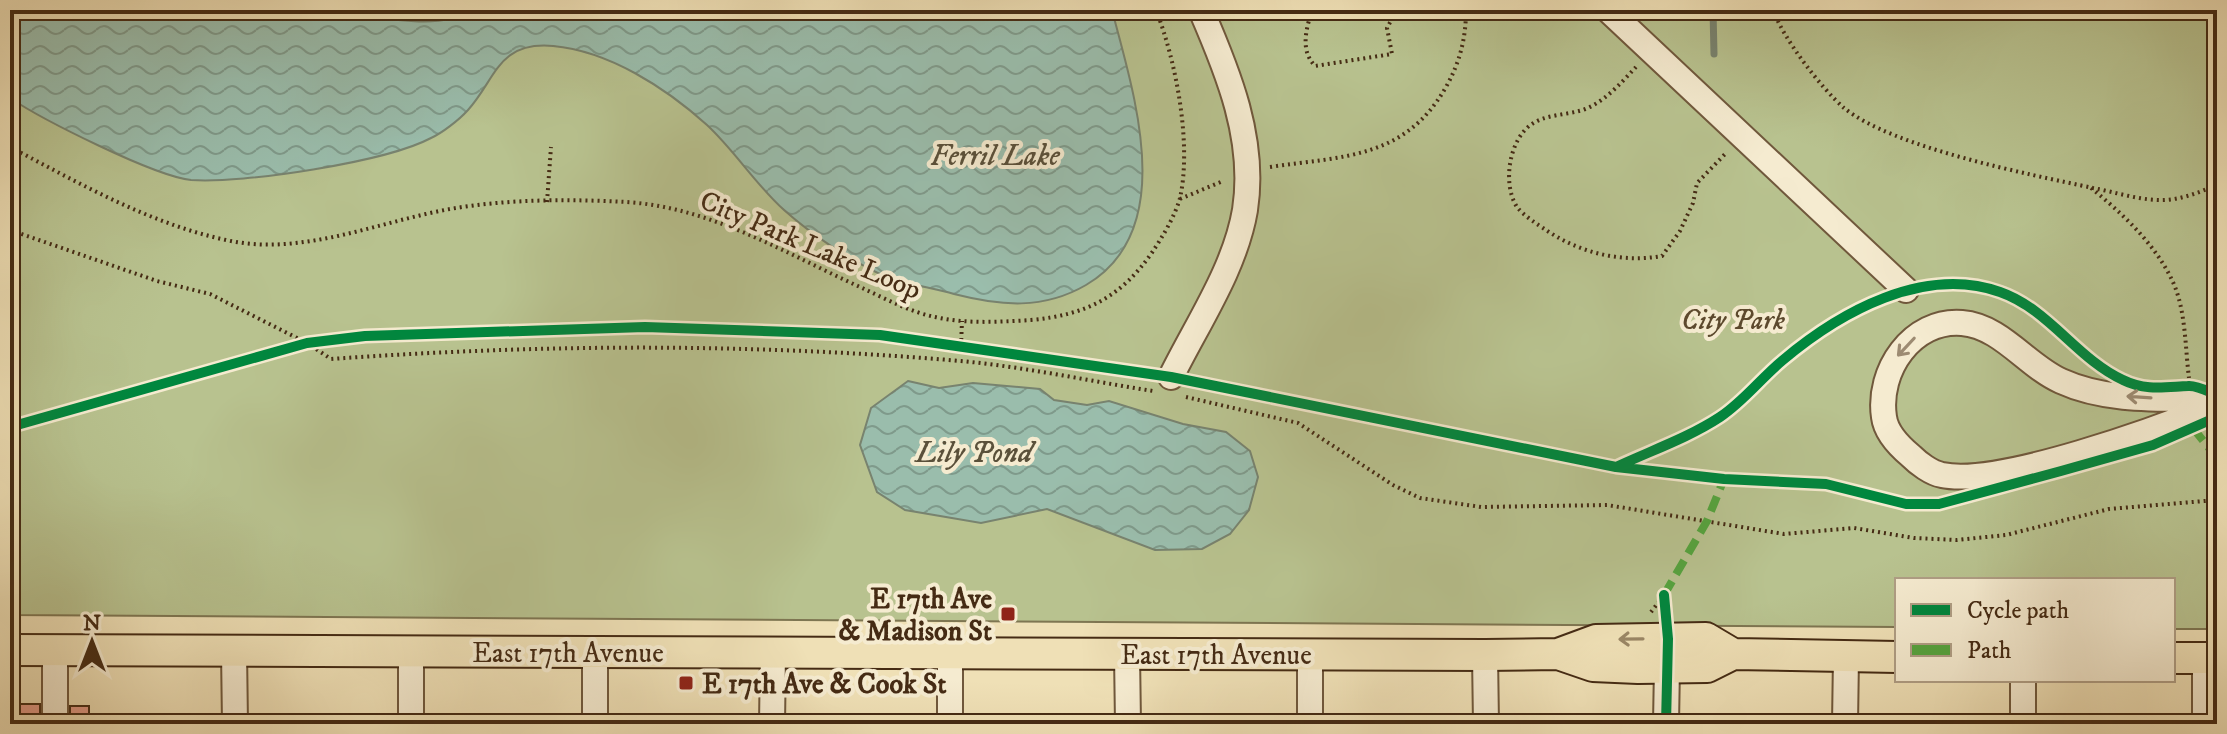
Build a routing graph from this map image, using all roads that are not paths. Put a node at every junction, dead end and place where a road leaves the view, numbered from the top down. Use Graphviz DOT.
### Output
graph roads {
  1 [pos="1201,10"];
  2 [pos="1608,10"];
  3 [pos="1906,290"];
  4 [pos="1171,388"];
  5 [pos="2212,398"];
  6 [pos="10,650"];
  7 [pos="55,650"];
  8 [pos="234,651"];
  9 [pos="411,651"];
  10 [pos="595,652"];
  11 [pos="773,652"];
  12 [pos="950,653"];
  13 [pos="1668,653"];
  14 [pos="1127,654"];
  15 [pos="1310,655"];
  16 [pos="1485,655"];
  17 [pos="1846,657"];
  18 [pos="1895,657"];
  19 [pos="2175,658"];
  20 [pos="2211,658"];
  21 [pos="2023,682"];
  22 [pos="55,724"];
  23 [pos="235,724"];
  24 [pos="411,724"];
  25 [pos="595,724"];
  26 [pos="772,724"];
  27 [pos="950,724"];
  28 [pos="1128,724"];
  29 [pos="1310,724"];
  30 [pos="1486,724"];
  31 [pos="1666,724"];
  32 [pos="1845,724"];
  33 [pos="2023,724"];
  34 [pos="2205,724"];
  1 -- 4 [label="street"];
  2 -- 3 [label="street"];
  5 -- 5 [label="street, one-way"];
  6 -- 7 [label="main road, East 17th Avenue"];
  7 -- 8 [label="main road, East 17th Avenue"];
  7 -- 22 [label="street"];
  8 -- 9 [label="main road, East 17th Avenue"];
  8 -- 23 [label="street"];
  9 -- 10 [label="main road, East 17th Avenue"];
  9 -- 24 [label="street"];
  10 -- 11 [label="main road, East 17th Avenue"];
  10 -- 25 [label="street"];
  11 -- 12 [label="main road, East 17th Avenue"];
  11 -- 26 [label="street"];
  12 -- 14 [label="main road, East 17th Avenue"];
  12 -- 27 [label="street"];
  13 -- 16 [label="main road, East 17th Avenue"];
  13 -- 17 [label="main road, East 17th Avenue"];
  13 -- 31 [label="street"];
  14 -- 15 [label="main road, East 17th Avenue"];
  14 -- 28 [label="street"];
  15 -- 16 [label="main road, East 17th Avenue"];
  15 -- 29 [label="street"];
  16 -- 30 [label="street"];
  17 -- 18 [label="main road, East 17th Avenue"];
  17 -- 32 [label="street"];
  19 -- 20 [label="main road"];
  20 -- 34 [label="street"];
  21 -- 33 [label="street"];
}
